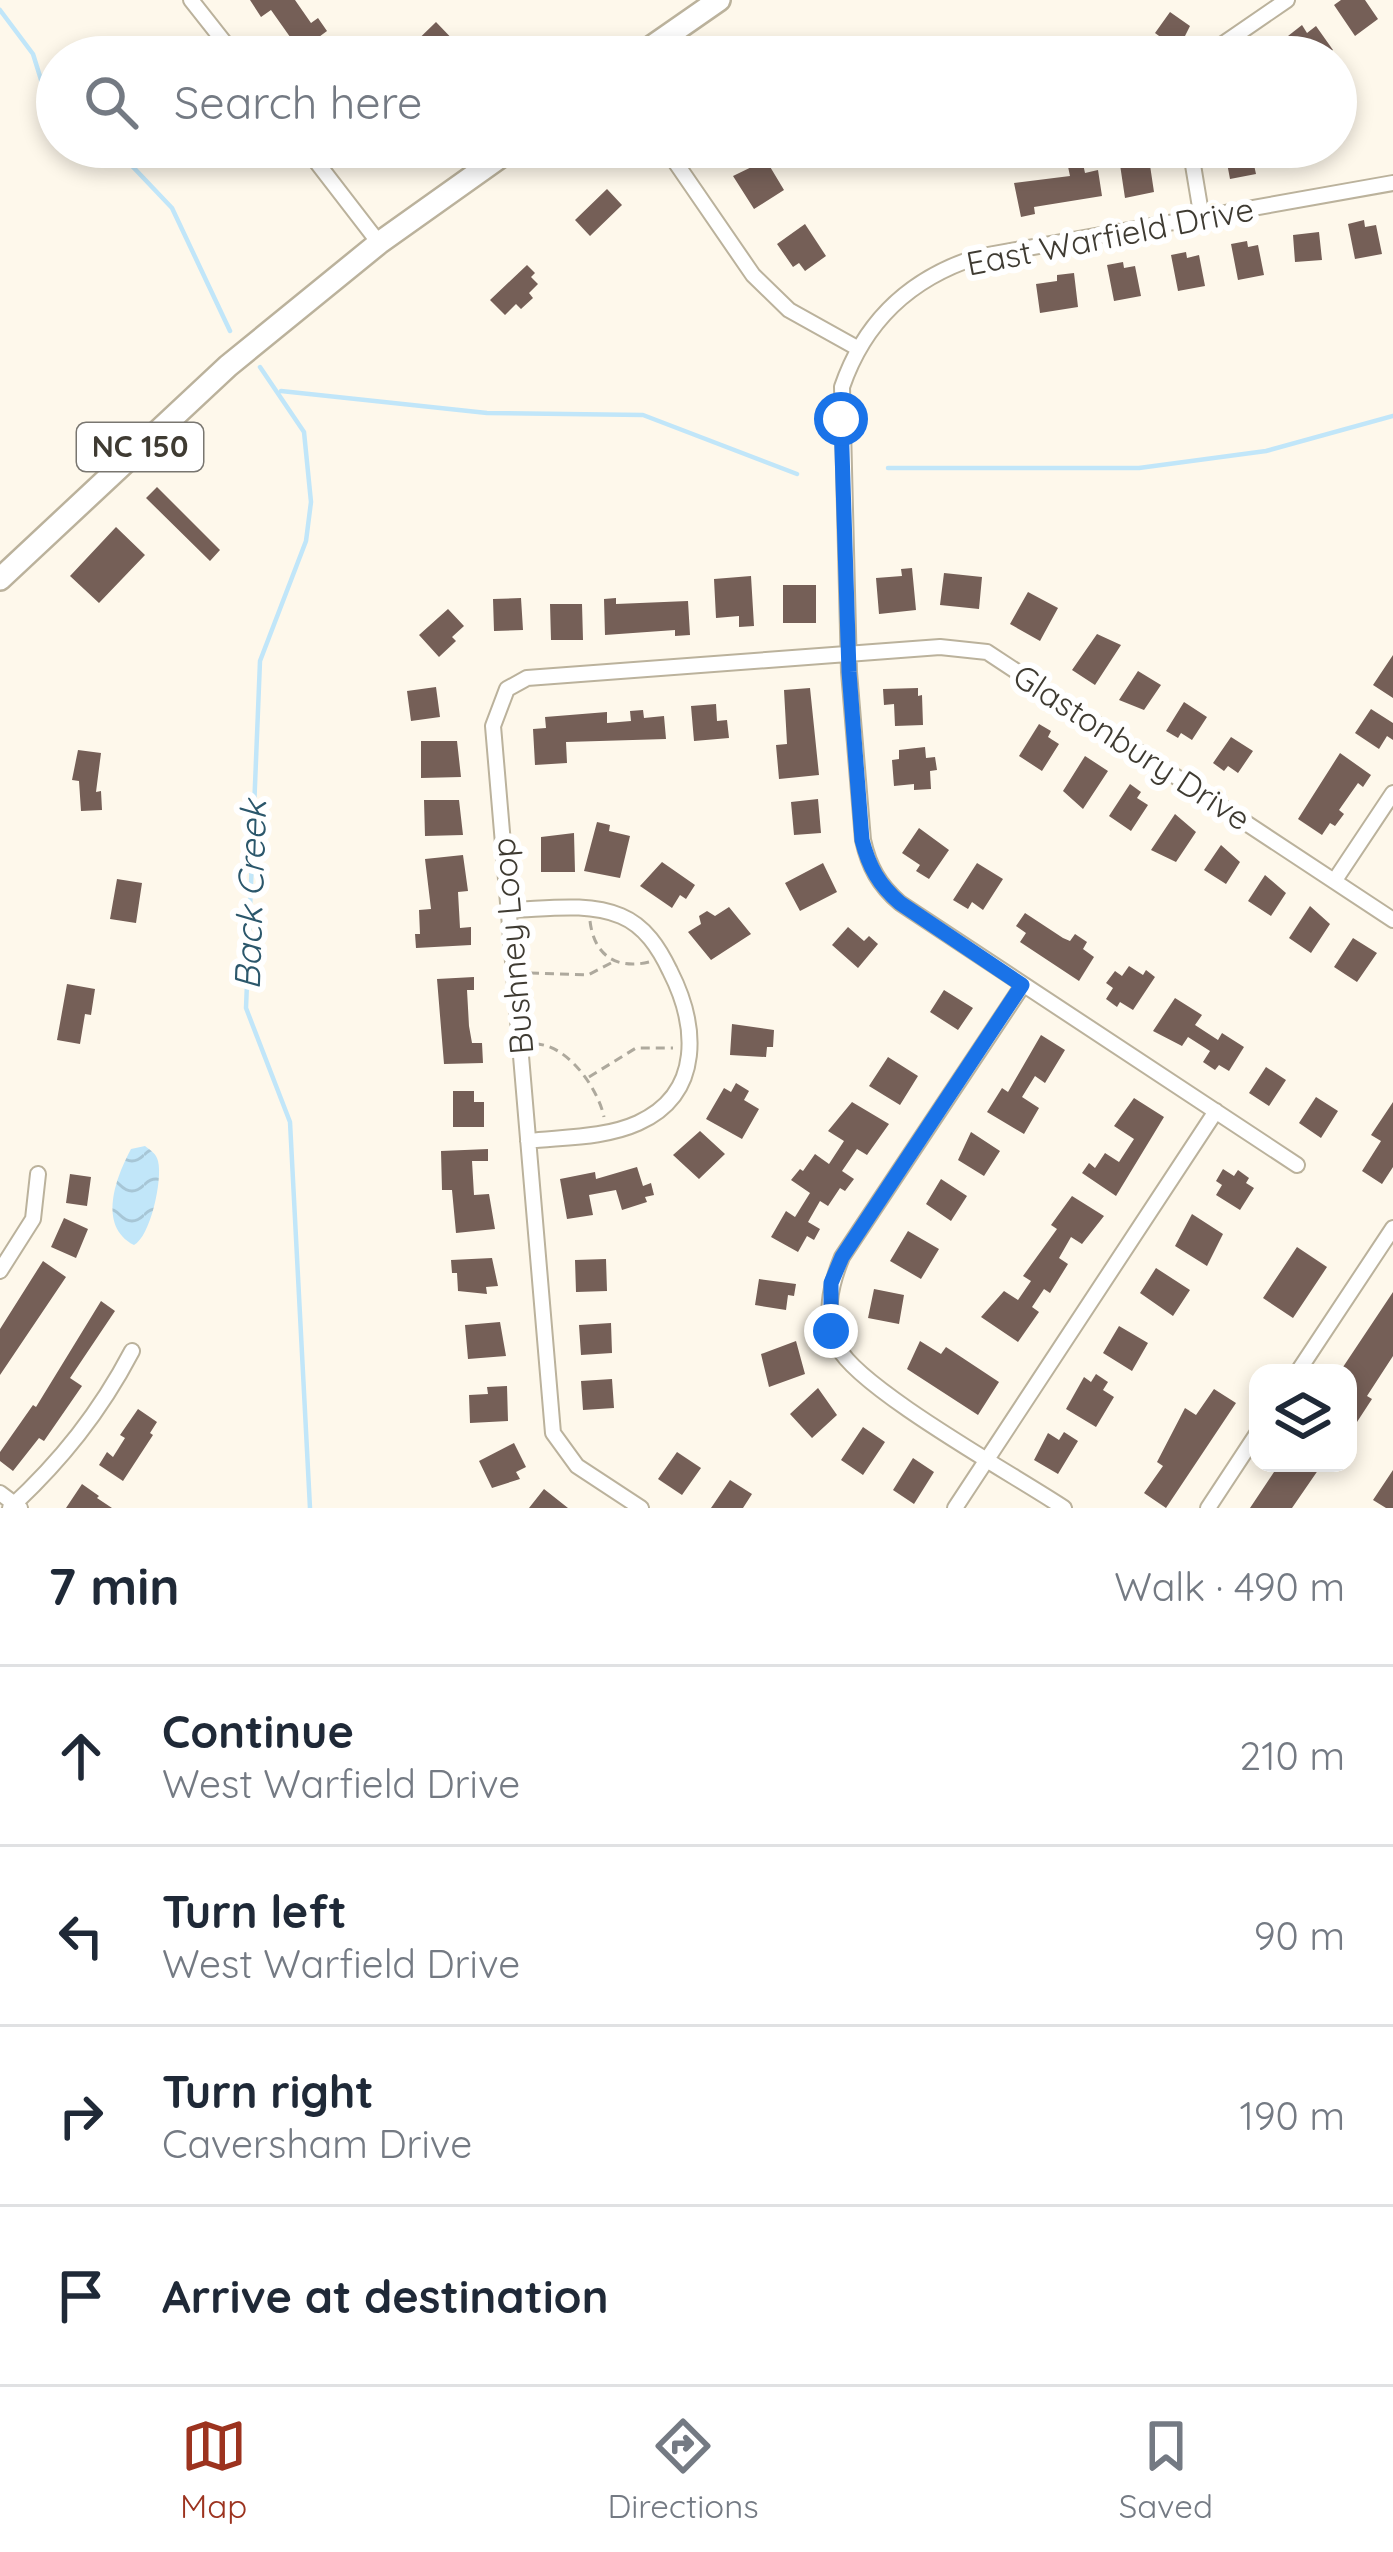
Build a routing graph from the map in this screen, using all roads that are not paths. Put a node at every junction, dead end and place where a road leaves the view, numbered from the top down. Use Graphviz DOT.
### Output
graph roads {
  1 [pos="191,0"];
  2 [pos="719,0"];
  3 [pos="1287,0"];
  4 [pos="219,36"];
  5 [pos="667,36"];
  6 [pos="1235,36"];
  7 [pos="321,168"];
  8 [pos="484,168"];
  9 [pos="679,168"];
  10 [pos="1194,168"];
  11 [pos="1393,183"];
  12 [pos="1202,219"];
  13 [pos="379,243"];
  14 [pos="859,349"];
  15 [pos="0,579"];
  16 [pos="848,654"];
  17 [pos="1393,793"];
  18 [pos="1335,880"];
  19 [pos="511,910"];
  20 [pos="1393,920"];
  21 [pos="1022,985"];
  22 [pos="1216,1111"];
  23 [pos="528,1141"];
  24 [pos="1298,1165"];
  25 [pos="38,1174"];
  26 [pos="1393,1228"];
  27 [pos="0,1271"];
  28 [pos="132,1351"];
  29 [pos="1303,1364"];
  30 [pos="1249,1446"];
  31 [pos="988,1458"];
  32 [pos="0,1493"];
  33 [pos="15,1507"];
  34 [pos="641,1508"];
  35 [pos="955,1508"];
  36 [pos="1064,1508"];
  37 [pos="1208,1508"];
  1 -- 4 [label="street"];
  2 -- 5 [label="main road"];
  3 -- 6 [label="street"];
  7 -- 13 [label="street"];
  8 -- 13 [label="main road, NC 150"];
  9 -- 14 [label="street"];
  10 -- 12 [label="street"];
  11 -- 12 [label="street, East Warfield Drive"];
  12 -- 14 [label="street, East Warfield Drive"];
  13 -- 15 [label="main road, NC 150"];
  14 -- 16 [label="street"];
  16 -- 18 [label="street, Glastonbury Drive"];
  16 -- 19 [label="street, Bushney Loop"];
  16 -- 21 [label="street"];
  17 -- 18 [label="street"];
  18 -- 20 [label="street, Glastonbury Drive"];
  19 -- 23 [label="street, Bushney Loop"];
  19 -- 23 [label="street"];
  21 -- 22 [label="street"];
  21 -- 31 [label="street"];
  22 -- 24 [label="street"];
  22 -- 31 [label="street"];
  23 -- 34 [label="street, Bushney Loop"];
  25 -- 27 [label="street"];
  26 -- 29 [label="street"];
  28 -- 33 [label="street"];
  30 -- 37 [label="street"];
  31 -- 35 [label="street"];
  31 -- 36 [label="street"];
  32 -- 33 [label="street"];
}
